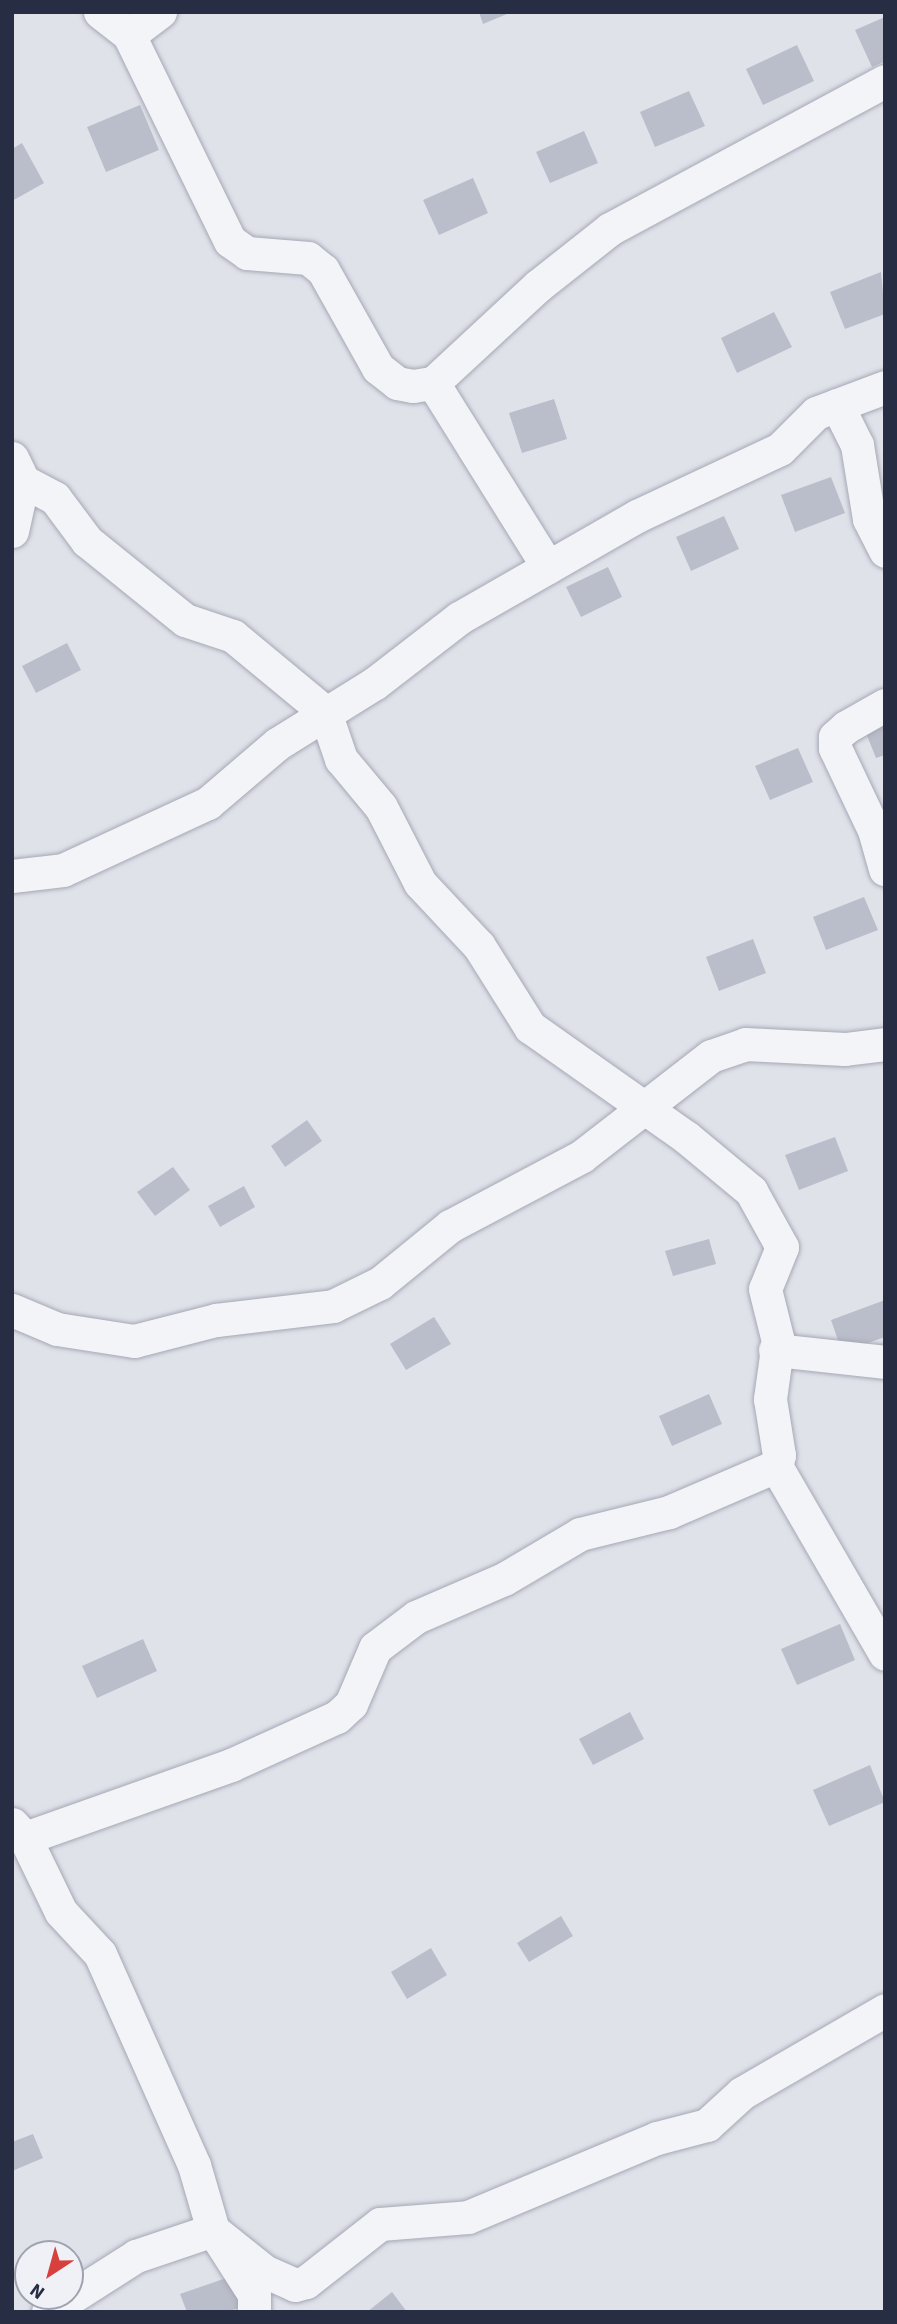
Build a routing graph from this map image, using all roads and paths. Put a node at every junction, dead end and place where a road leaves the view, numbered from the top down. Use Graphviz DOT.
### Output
graph roads {
  1 [pos="100,12"];
  2 [pos="160,12"];
  3 [pos="129,35"];
  4 [pos="885,81"];
  5 [pos="433,383"];
  6 [pos="885,387"];
  7 [pos="837,405"];
  8 [pos="17,470"];
  9 [pos="12,531"];
  10 [pos="885,551"];
  11 [pos="548,567"];
  12 [pos="885,705"];
  13 [pos="325,712"];
  14 [pos="885,869"];
  15 [pos="12,877"];
  16 [pos="885,1044"];
  17 [pos="643,1110"];
  18 [pos="12,1310"];
  19 [pos="775,1350"];
  20 [pos="885,1362"];
  21 [pos="776,1466"];
  22 [pos="885,1654"];
  23 [pos="19,1831"];
  24 [pos="885,2010"];
  25 [pos="213,2230"];
  26 [pos="48,2312"];
  27 [pos="254,2312"];
  1 -- 3 [label="street"];
  2 -- 3 [label="street"];
  3 -- 5 [label="street"];
  4 -- 5 [label="street"];
  5 -- 11 [label="street"];
  6 -- 7 [label="street"];
  7 -- 10 [label="street"];
  7 -- 11 [label="street"];
  8 -- 9 [label="street"];
  8 -- 13 [label="street"];
  11 -- 13 [label="street"];
  12 -- 14 [label="street"];
  13 -- 15 [label="street"];
  13 -- 17 [label="street"];
  16 -- 17 [label="street"];
  17 -- 18 [label="street"];
  17 -- 19 [label="street"];
  19 -- 20 [label="street"];
  19 -- 21 [label="street"];
  21 -- 22 [label="street"];
  21 -- 23 [label="street"];
  23 -- 25 [label="street"];
  24 -- 25 [label="street"];
  25 -- 26 [label="street"];
  25 -- 27 [label="street"];
}
